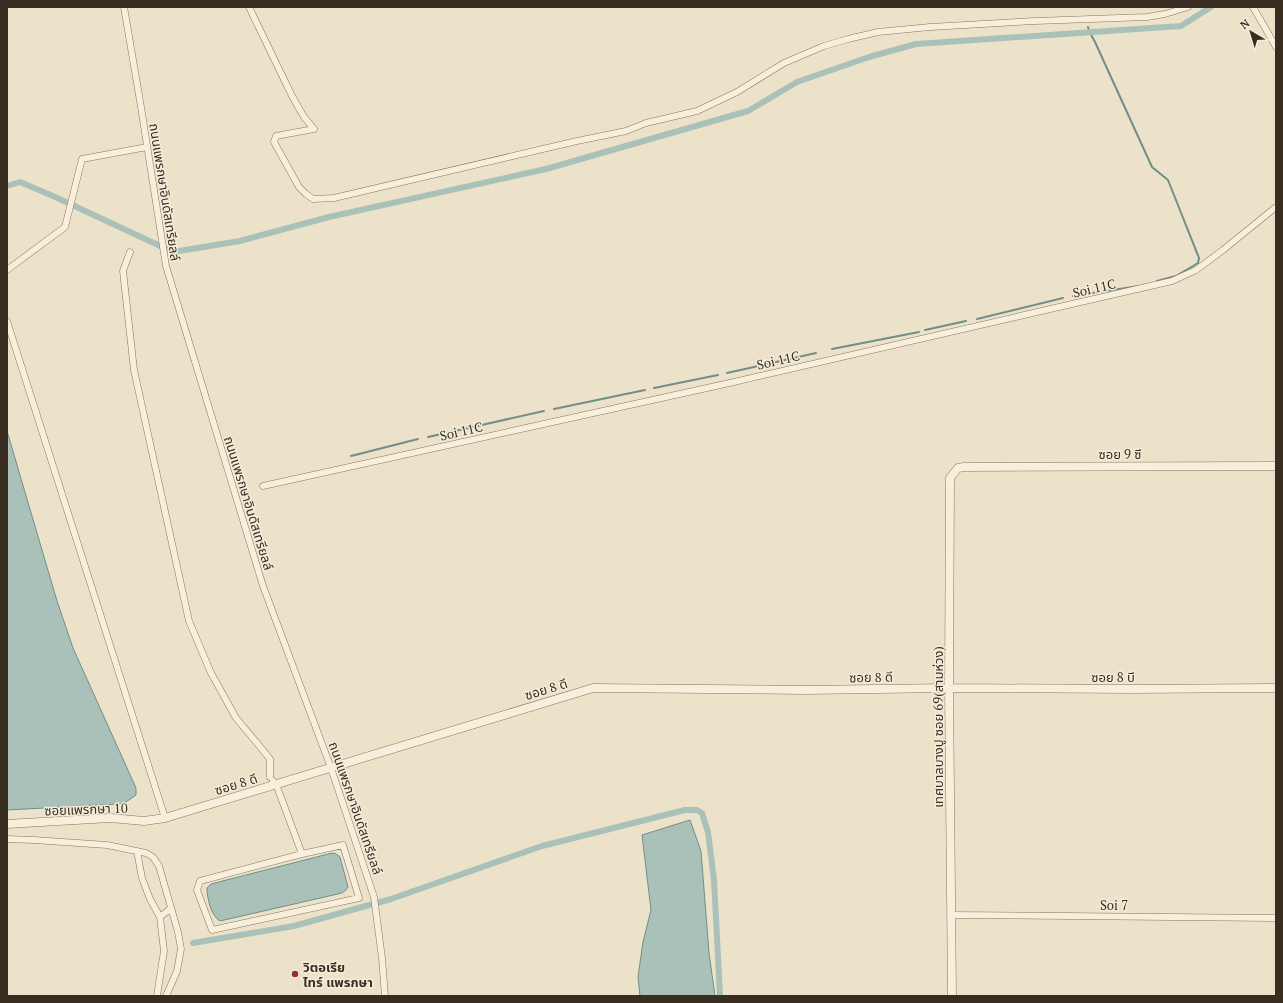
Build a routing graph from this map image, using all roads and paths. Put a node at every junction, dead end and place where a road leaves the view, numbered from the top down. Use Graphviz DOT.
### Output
graph roads {
  1 [pos="124,7"];
  2 [pos="249,7"];
  3 [pos="1188,7"];
  4 [pos="1253,7"];
  5 [pos="1276,47"];
  6 [pos="147,147"];
  7 [pos="1276,207"];
  8 [pos="130,252"];
  9 [pos="7,270"];
  10 [pos="7,321"];
  11 [pos="1276,466"];
  12 [pos="964,467"];
  13 [pos="263,486"];
  14 [pos="949,688"];
  15 [pos="1276,688"];
  16 [pos="331,768"];
  17 [pos="273,781"];
  18 [pos="165,818"];
  19 [pos="7,824"];
  20 [pos="7,839"];
  21 [pos="137,851"];
  22 [pos="302,854"];
  23 [pos="171,908"];
  24 [pos="952,914"];
  25 [pos="160,916"];
  26 [pos="1276,918"];
  27 [pos="157,996"];
  28 [pos="166,996"];
  29 [pos="385,996"];
  30 [pos="952,996"];
  1 -- 6 [label="street, ถนนแพรกษาอินดัสเทรียลล์"];
  2 -- 3 [label="street"];
  4 -- 5 [label="street"];
  6 -- 9 [label="street"];
  6 -- 16 [label="street, ถนนแพรกษาอินดัสเทรียลล์"];
  7 -- 13 [label="street, Soi 11C"];
  8 -- 17 [label="street"];
  10 -- 18 [label="street"];
  11 -- 12 [label="street, ซอย 9 ซี"];
  12 -- 14 [label="street, เทศบาลบางปู ซอย 69(สามห่วง)"];
  14 -- 15 [label="street, ซอย 8 บี"];
  14 -- 16 [label="street, ซอย 8 ดี"];
  14 -- 24 [label="street, เทศบาลบางปู ซอย 69(สามห่วง)"];
  16 -- 17 [label="street, ซอย 8 ดี"];
  16 -- 29 [label="street, ถนนแพรกษาอินดัสเทรียลล์"];
  17 -- 18 [label="street, ซอย 8 ดี"];
  17 -- 22 [label="street"];
  18 -- 19 [label="street, ซอยแพรกษา 10"];
  20 -- 21 [label="street"];
  21 -- 23 [label="street"];
  21 -- 25 [label="street"];
  22 -- 22 [label="street"];
  23 -- 25 [label="street"];
  23 -- 28 [label="street"];
  24 -- 26 [label="street, Soi 7"];
  24 -- 30 [label="street, เทศบาลบางปู ซอย 69(สามห่วง)"];
  25 -- 27 [label="street"];
}
